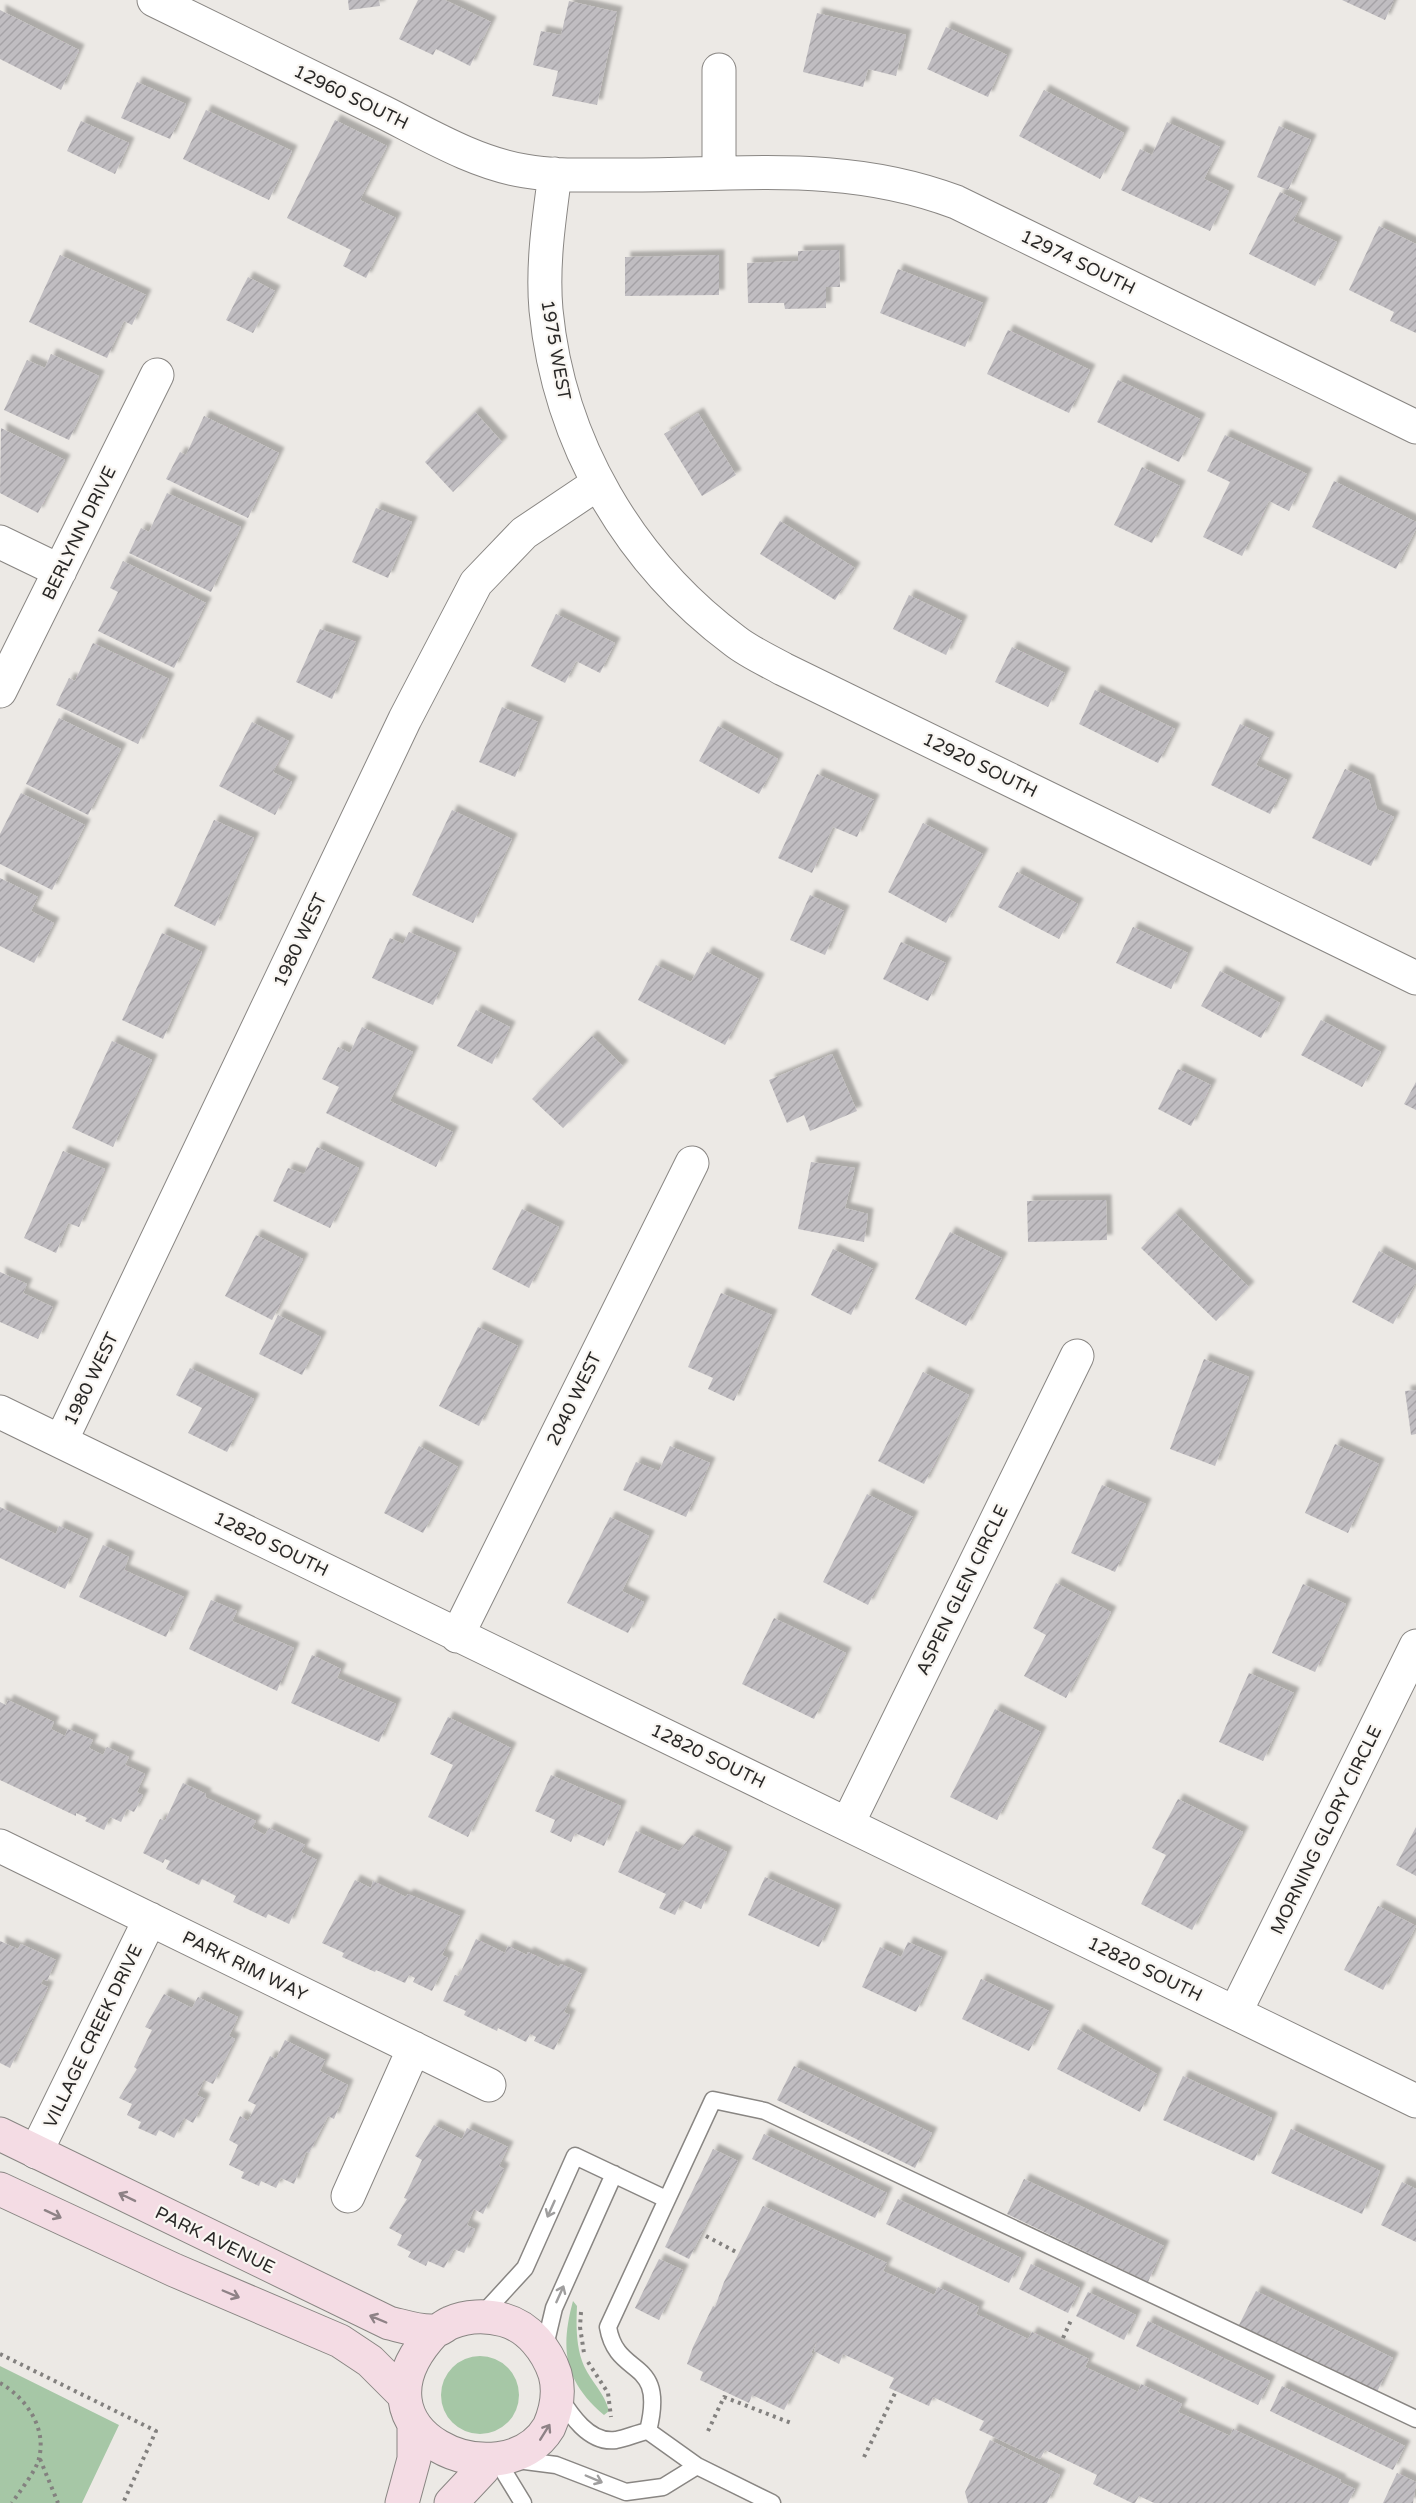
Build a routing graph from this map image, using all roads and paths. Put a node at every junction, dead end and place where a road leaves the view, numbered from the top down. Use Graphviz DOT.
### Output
graph roads {
  1 [pos="154,0"];
  2 [pos="719,69"];
  3 [pos="719,172"];
  4 [pos="555,174"];
  5 [pos="157,375"];
  6 [pos="1416,428"];
  7 [pos="597,484"];
  8 [pos="0,542"];
  9 [pos="60,571"];
  10 [pos="0,691"];
  11 [pos="1416,978"];
  12 [pos="692,1163"];
  13 [pos="1077,1356"];
  14 [pos="0,1412"];
  15 [pos="61,1441"];
  16 [pos="457,1636"];
  17 [pos="1416,1646"];
  18 [pos="848,1823"];
  19 [pos="0,1846"];
  20 [pos="150,1919"];
  21 [pos="1235,2013"];
  22 [pos="414,2048"];
  23 [pos="489,2085"];
  24 [pos="1416,2101"];
  25 [pos="0,2134"];
  26 [pos="36,2152"];
  27 [pos="614,2174"];
  28 [pos="0,2189"];
  29 [pos="348,2196"];
  30 [pos="666,2199"];
  31 [pos="706,2236"];
  32 [pos="736,2252"];
  33 [pos="480,2317"];
  34 [pos="1072,2318"];
  35 [pos="435,2331"];
  36 [pos="1063,2338"];
  37 [pos="544,2350"];
  38 [pos="0,2354"];
  39 [pos="0,2383"];
  40 [pos="896,2391"];
  41 [pos="405,2395"];
  42 [pos="558,2395"];
  43 [pos="1416,2419"];
  44 [pos="791,2423"];
  45 [pos="414,2429"];
  46 [pos="648,2431"];
  47 [pos="708,2431"];
  48 [pos="864,2457"];
  49 [pos="39,2458"];
  50 [pos="500,2465"];
  51 [pos="697,2466"];
  52 [pos="12,2503"];
  53 [pos="58,2503"];
  54 [pos="123,2503"];
  55 [pos="402,2503"];
  56 [pos="451,2503"];
  57 [pos="523,2503"];
  58 [pos="772,2503"];
  1 -- 4 [label="street, 12960 SOUTH"];
  2 -- 3 [label="street"];
  3 -- 4 [label="street, 12974 SOUTH"];
  3 -- 6 [label="street, 12974 SOUTH"];
  4 -- 7 [label="street, 1975 WEST"];
  5 -- 9 [label="street, BERLYNN DRIVE"];
  7 -- 11 [label="street, 12920 SOUTH"];
  7 -- 15 [label="street, 1980 WEST"];
  8 -- 9 [label="street"];
  9 -- 10 [label="street, BERLYNN DRIVE"];
  12 -- 16 [label="street, 2040 WEST"];
  13 -- 18 [label="street, ASPEN GLEN CIRCLE"];
  14 -- 15 [label="street, 12820 SOUTH"];
  15 -- 16 [label="street, 12820 SOUTH"];
  16 -- 18 [label="street, 12820 SOUTH"];
  17 -- 21 [label="street, MORNING GLORY CIRCLE"];
  18 -- 21 [label="street, 12820 SOUTH"];
  19 -- 20 [label="street, PARK RIM WAY"];
  20 -- 22 [label="street, PARK RIM WAY"];
  20 -- 26 [label="street, VILLAGE CREEK DRIVE"];
  21 -- 24 [label="street, 12820 SOUTH"];
  22 -- 23 [label="street, PARK RIM WAY"];
  22 -- 29 [label="street"];
  25 -- 26 [label="street, PARK AVENUE"];
  35 -- 26 [label="street, PARK AVENUE, one-way"];
  27 -- 30 [label="lane"];
  27 -- 33 [label="lane, one-way"];
  37 -- 27 [label="lane, one-way"];
  28 -- 41 [label="street, one-way"];
  30 -- 43 [label="lane"];
  30 -- 46 [label="lane"];
  31 -- 32 [label="path"];
  33 -- 35 [label="street"];
  33 -- 37 [label="street"];
  34 -- 36 [label="path"];
  35 -- 41 [label="street"];
  37 -- 42 [label="street"];
  38 -- 54 [label="path"];
  39 -- 49 [label="path"];
  40 -- 48 [label="path"];
  41 -- 45 [label="street"];
  42 -- 46 [label="lane"];
  50 -- 42 [label="street, one-way"];
  44 -- 47 [label="path"];
  45 -- 50 [label="street"];
  45 -- 55 [label="street"];
  46 -- 51 [label="lane"];
  49 -- 52 [label="path"];
  49 -- 53 [label="path"];
  50 -- 51 [label="lane, one-way"];
  50 -- 56 [label="street"];
  50 -- 57 [label="lane"];
  51 -- 58 [label="lane"];
}
